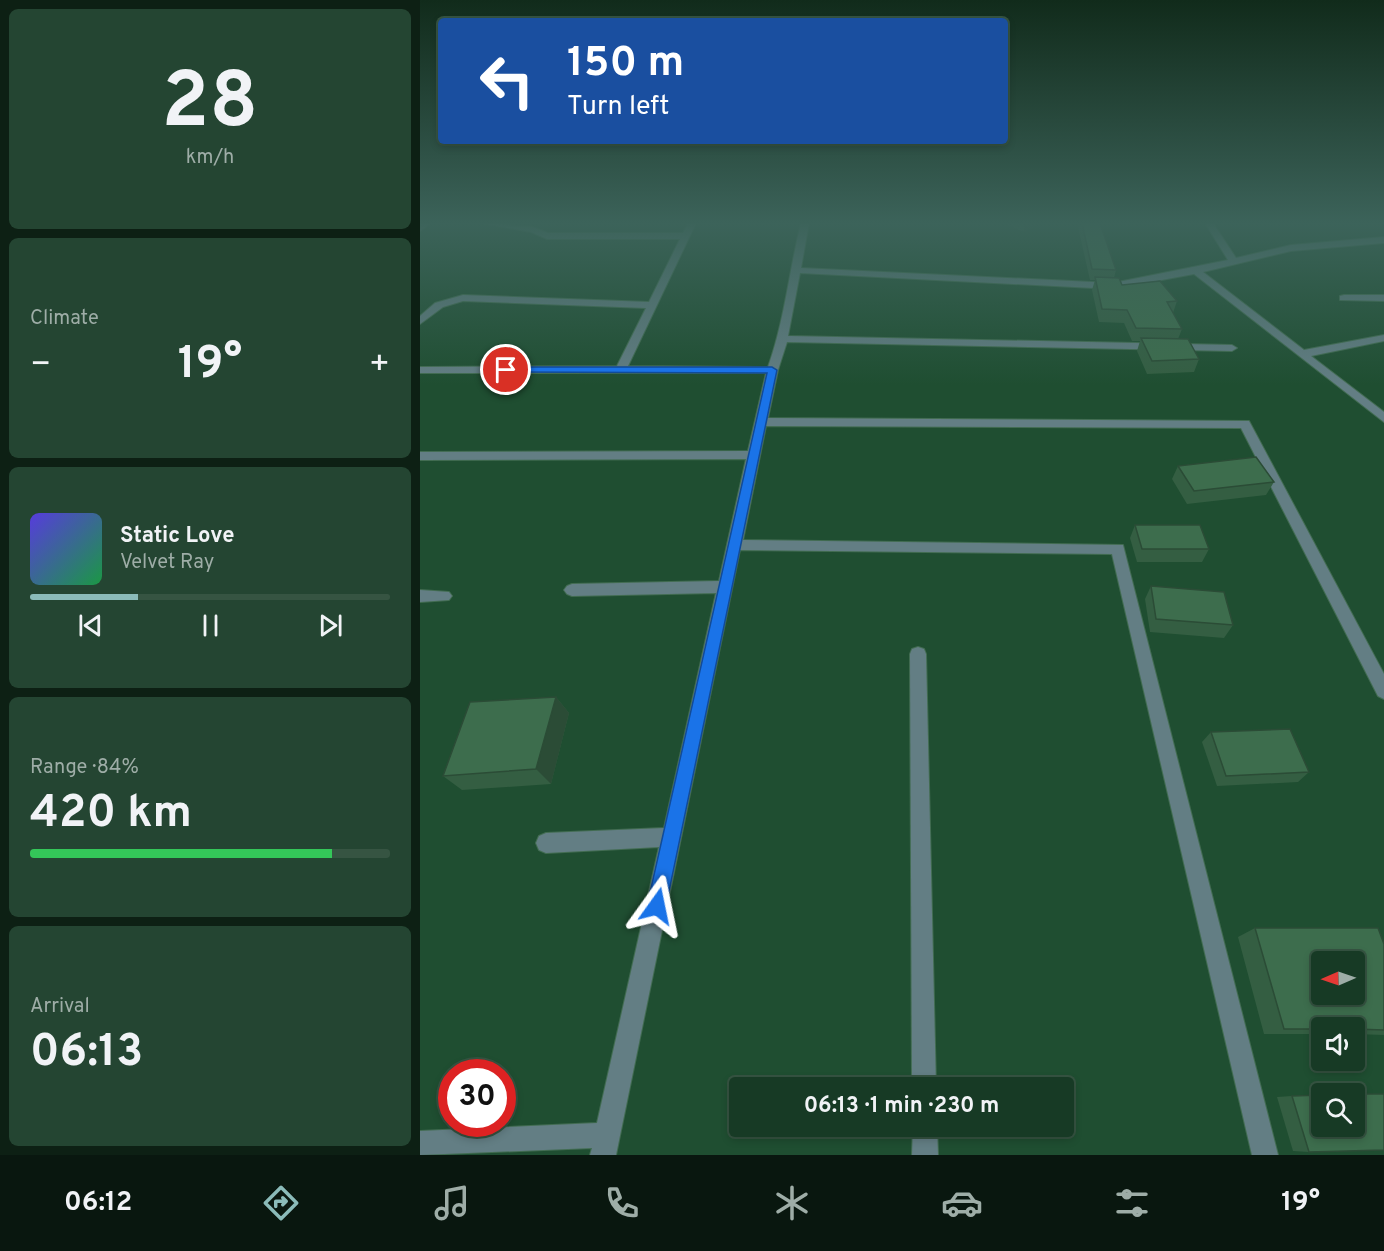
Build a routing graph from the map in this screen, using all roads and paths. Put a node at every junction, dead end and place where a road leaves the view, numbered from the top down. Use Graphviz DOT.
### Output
graph roads {
  1 [pos="666,277"];
  2 [pos="793,277"];
  3 [pos="932,277"];
  4 [pos="1163,277"];
  5 [pos="1204,277"];
  6 [pos="1344,298"];
  7 [pos="1384,298"];
  8 [pos="652,305"];
  9 [pos="420,321"];
  10 [pos="1384,338"];
  11 [pos="784,339"];
  12 [pos="1232,348"];
  13 [pos="1302,354"];
  14 [pos="621,369"];
  15 [pos="420,370"];
  16 [pos="772,370"];
  17 [pos="1384,418"];
  18 [pos="761,422"];
  19 [pos="754,455"];
  20 [pos="420,456"];
  21 [pos="735,545"];
  22 [pos="725,587"];
  23 [pos="572,590"];
  24 [pos="420,596"];
  25 [pos="444,596"];
  26 [pos="918,654"];
  27 [pos="1384,691"];
  28 [pos="672,837"];
  29 [pos="546,843"];
  30 [pos="924,1077"];
  31 [pos="925,1137"];
  32 [pos="420,1144"];
  33 [pos="605,1145"];
  34 [pos="925,1155"];
  35 [pos="1265,1155"];
  1 -- 8 [label="street"];
  2 -- 11 [label="street"];
  3 -- 4 [label="street"];
  5 -- 13 [label="street"];
  6 -- 7 [label="street"];
  8 -- 9 [label="street"];
  8 -- 14 [label="street"];
  10 -- 13 [label="street"];
  11 -- 12 [label="street"];
  11 -- 16 [label="street"];
  13 -- 17 [label="street"];
  14 -- 15 [label="street"];
  14 -- 16 [label="street"];
  16 -- 18 [label="street"];
  18 -- 19 [label="street"];
  18 -- 27 [label="street"];
  19 -- 20 [label="street"];
  19 -- 21 [label="street"];
  21 -- 22 [label="street"];
  21 -- 35 [label="street"];
  22 -- 23 [label="street"];
  22 -- 28 [label="street"];
  24 -- 25 [label="street"];
  26 -- 30 [label="street"];
  28 -- 29 [label="street"];
  28 -- 33 [label="street"];
  31 -- 34 [label="street"];
  32 -- 33 [label="street"];
}
